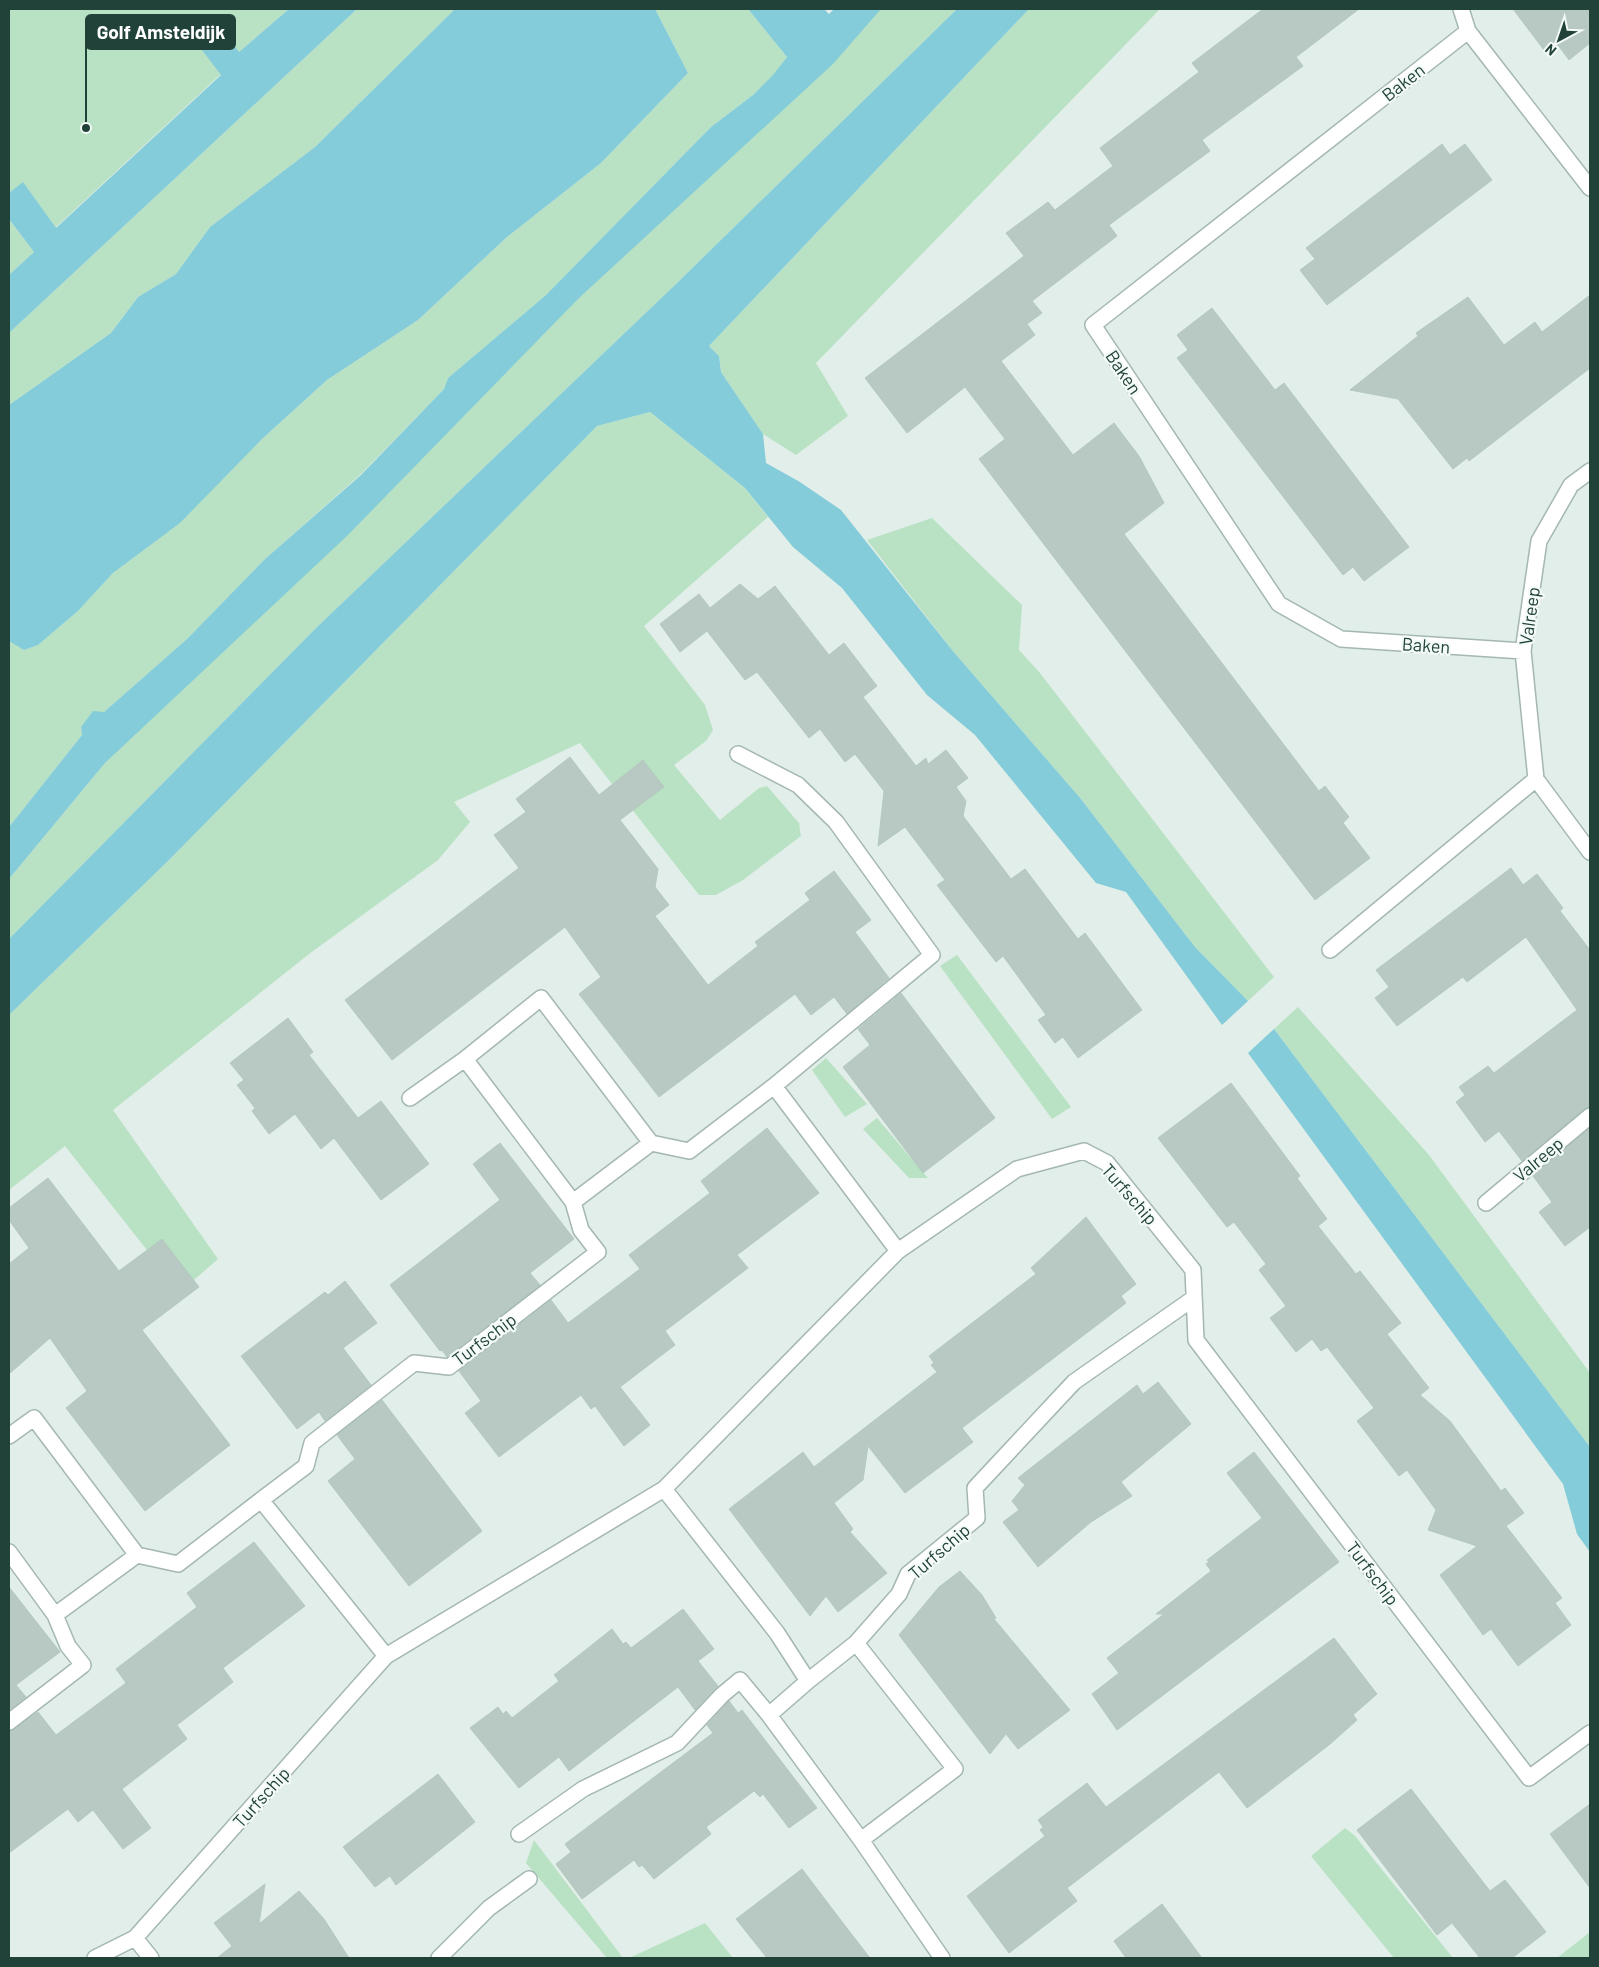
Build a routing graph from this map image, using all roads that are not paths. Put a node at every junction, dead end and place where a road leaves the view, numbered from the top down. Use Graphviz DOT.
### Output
graph roads {
  1 [pos="1461,9"];
  2 [pos="1468,31"];
  3 [pos="1590,188"];
  4 [pos="1590,471"];
  5 [pos="1523,652"];
  6 [pos="738,754"];
  7 [pos="1536,779"];
  8 [pos="1590,852"];
  9 [pos="1330,950"];
  10 [pos="465,1058"];
  11 [pos="774,1086"];
  12 [pos="410,1098"];
  13 [pos="1590,1116"];
  14 [pos="651,1143"];
  15 [pos="573,1202"];
  16 [pos="1486,1203"];
  17 [pos="898,1251"];
  18 [pos="1194,1298"];
  19 [pos="9,1436"];
  20 [pos="664,1489"];
  21 [pos="261,1500"];
  22 [pos="9,1552"];
  23 [pos="137,1555"];
  24 [pos="55,1615"];
  25 [pos="856,1643"];
  26 [pos="386,1656"];
  27 [pos="808,1681"];
  28 [pos="770,1715"];
  29 [pos="9,1722"];
  30 [pos="1590,1733"];
  31 [pos="518,1834"];
  32 [pos="861,1840"];
  33 [pos="530,1879"];
  34 [pos="134,1938"];
  35 [pos="95,1958"];
  36 [pos="151,1958"];
  37 [pos="440,1958"];
  38 [pos="942,1958"];
  1 -- 2 [label="street"];
  2 -- 3 [label="street"];
  2 -- 5 [label="street, Baken"];
  4 -- 5 [label="street, Valreep"];
  5 -- 7 [label="street, Valreep"];
  6 -- 11 [label="street"];
  7 -- 8 [label="street"];
  7 -- 9 [label="street"];
  10 -- 12 [label="street"];
  10 -- 14 [label="street"];
  10 -- 15 [label="street, Turfschip"];
  11 -- 14 [label="street"];
  11 -- 17 [label="street"];
  13 -- 16 [label="street, Valreep"];
  14 -- 15 [label="street"];
  15 -- 21 [label="street, Turfschip"];
  17 -- 18 [label="street, Turfschip"];
  17 -- 20 [label="street, Turfschip"];
  18 -- 25 [label="street, Turfschip"];
  18 -- 30 [label="street, Turfschip"];
  19 -- 23 [label="street"];
  20 -- 26 [label="street, Turfschip"];
  20 -- 27 [label="street"];
  21 -- 23 [label="street, Turfschip"];
  21 -- 26 [label="street"];
  22 -- 24 [label="street"];
  23 -- 24 [label="street"];
  24 -- 29 [label="street"];
  25 -- 27 [label="street"];
  25 -- 32 [label="street"];
  26 -- 34 [label="street, Turfschip"];
  27 -- 28 [label="street"];
  28 -- 31 [label="street"];
  28 -- 32 [label="street"];
  32 -- 38 [label="street"];
  33 -- 37 [label="street"];
  34 -- 35 [label="street, Turfschip"];
  34 -- 36 [label="street"];
}
